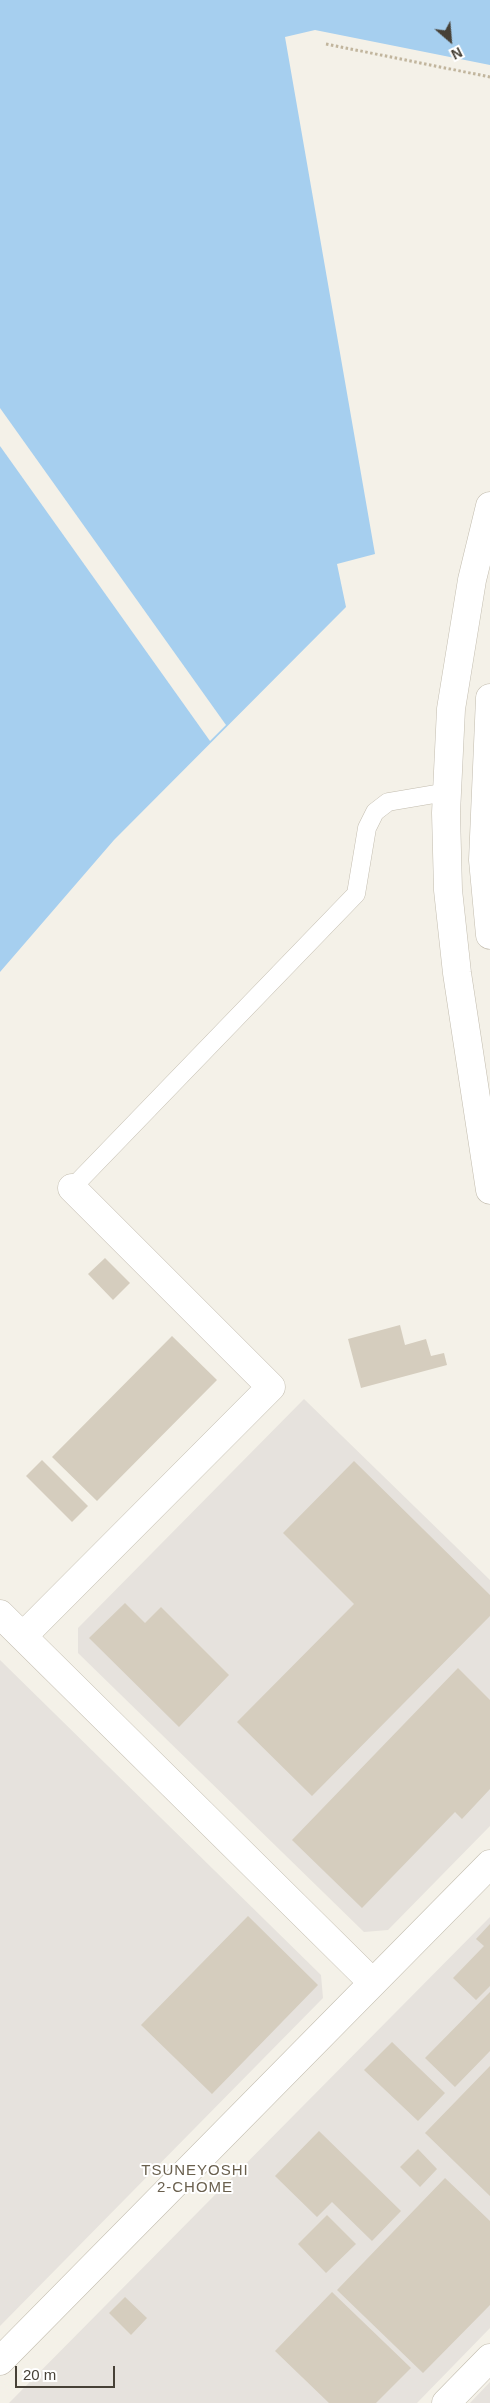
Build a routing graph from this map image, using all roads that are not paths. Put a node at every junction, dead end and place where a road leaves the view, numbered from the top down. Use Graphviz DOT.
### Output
graph roads {
  1 [pos="490,506"];
  2 [pos="490,698"];
  3 [pos="447,792"];
  4 [pos="490,935"];
  5 [pos="72,1188"];
  6 [pos="490,1190"];
  7 [pos="0,1614"];
  8 [pos="23,1636"];
  9 [pos="490,1864"];
  10 [pos="372,1982"];
  11 [pos="490,2358"];
  12 [pos="0,2361"];
  13 [pos="446,2403"];
  1 -- 3 [label="street"];
  2 -- 4 [label="street"];
  3 -- 5 [label="lane"];
  3 -- 6 [label="street"];
  5 -- 8 [label="street"];
  7 -- 8 [label="street"];
  8 -- 10 [label="street"];
  9 -- 10 [label="street"];
  10 -- 12 [label="street"];
  11 -- 13 [label="street"];
}
